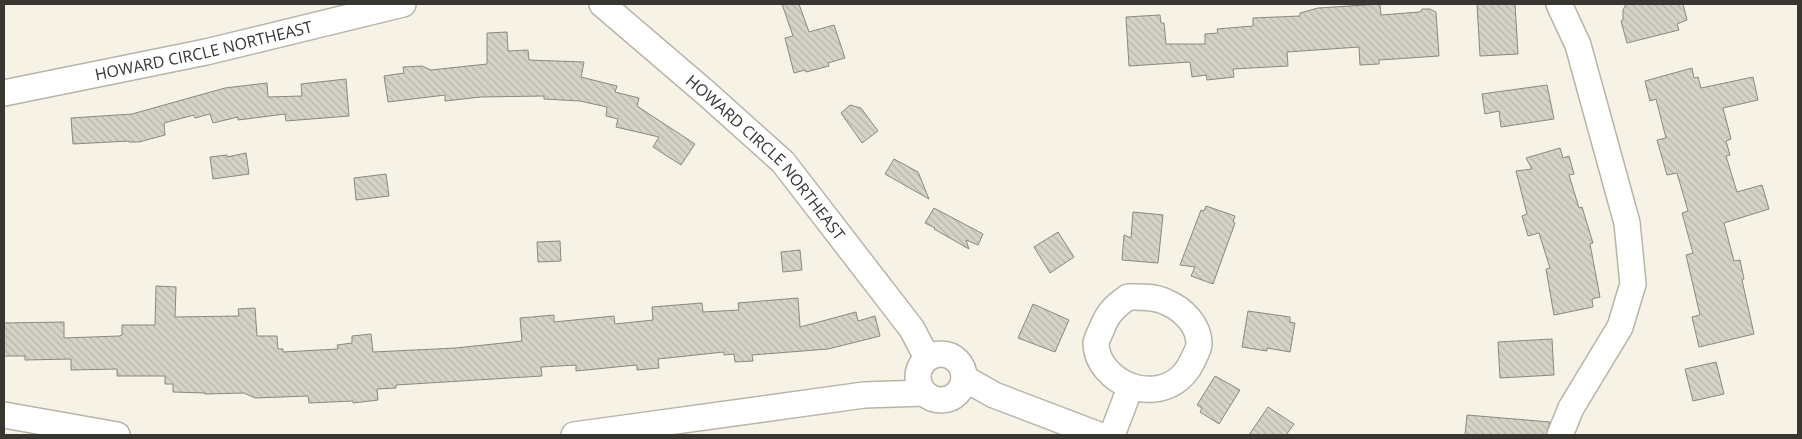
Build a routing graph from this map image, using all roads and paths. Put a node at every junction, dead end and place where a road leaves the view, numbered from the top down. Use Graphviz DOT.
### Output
graph roads {
  1 [pos="403,4"];
  2 [pos="602,4"];
  3 [pos="1559,4"];
  4 [pos="4,93"];
  5 [pos="937,356"];
  6 [pos="961,386"];
  7 [pos="1130,388"];
  8 [pos="924,393"];
  9 [pos="4,415"];
  10 [pos="117,435"];
  11 [pos="574,435"];
  12 [pos="1098,435"];
  13 [pos="1112,435"];
  14 [pos="1560,435"];
  1 -- 4 [label="street, HOWARD CIRCLE NORTHEAST"];
  2 -- 5 [label="street, HOWARD CIRCLE NORTHEAST"];
  3 -- 14 [label="street"];
  5 -- 6 [label="street"];
  5 -- 8 [label="street"];
  6 -- 8 [label="street"];
  6 -- 12 [label="street"];
  7 -- 13 [label="street"];
  8 -- 11 [label="street"];
  9 -- 10 [label="street"];
}
